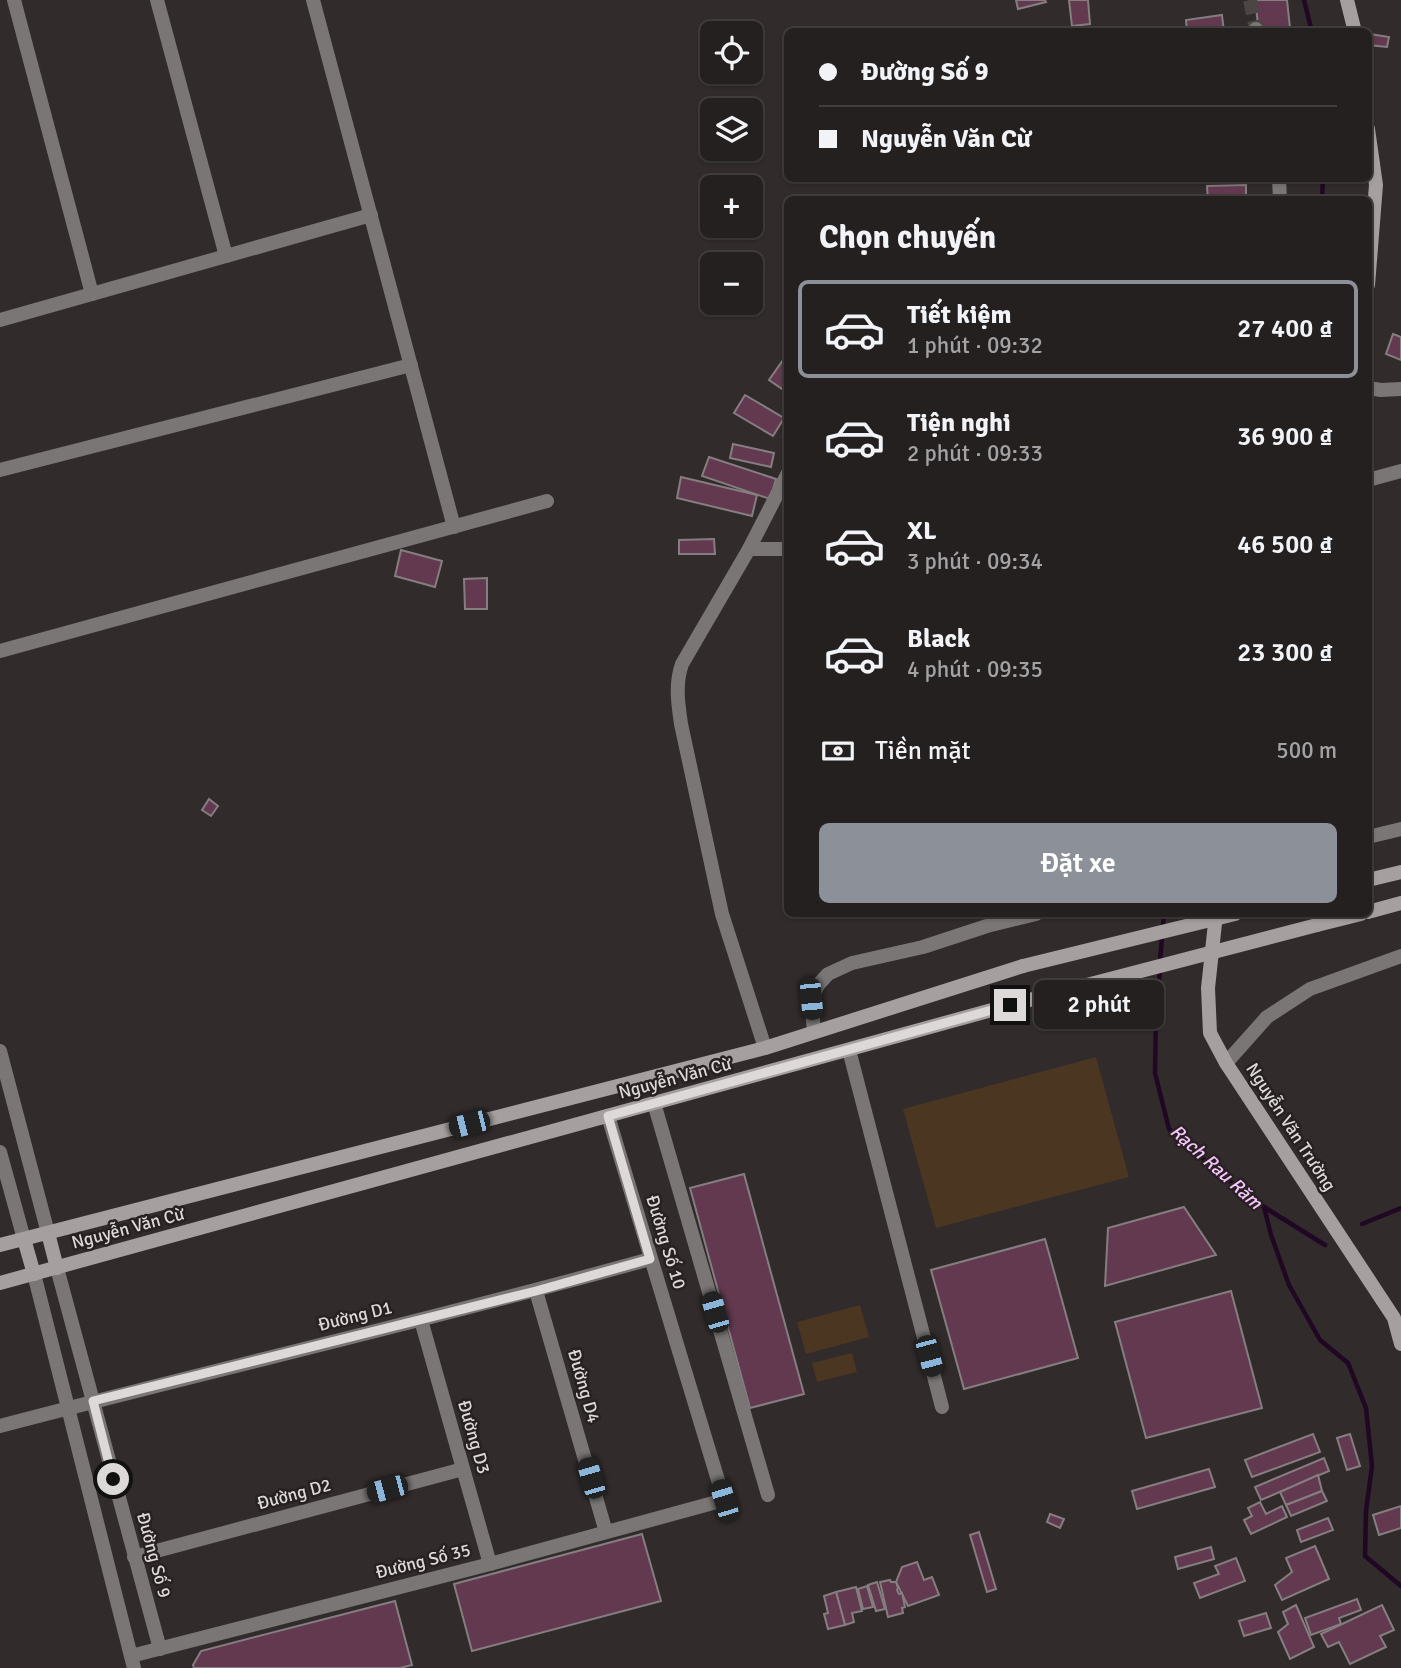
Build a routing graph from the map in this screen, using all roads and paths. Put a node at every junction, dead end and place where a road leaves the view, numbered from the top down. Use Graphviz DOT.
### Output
graph roads {
  1 [pos="14,0"];
  2 [pos="157,0"];
  3 [pos="313,0"];
  4 [pos="1347,0"];
  5 [pos="1354,28"];
  6 [pos="1372,167"];
  7 [pos="371,215"];
  8 [pos="1372,235"];
  9 [pos="226,256"];
  10 [pos="92,294"];
  11 [pos="0,320"];
  12 [pos="411,365"];
  13 [pos="1372,389"];
  14 [pos="1401,389"];
  15 [pos="0,470"];
  16 [pos="1401,471"];
  17 [pos="1372,479"];
  18 [pos="784,481"];
  19 [pos="547,501"];
  20 [pos="454,527"];
  21 [pos="749,549"];
  22 [pos="784,549"];
  23 [pos="0,651"];
  24 [pos="1401,828"];
  25 [pos="1372,836"];
  26 [pos="1401,872"];
  27 [pos="1372,879"];
  28 [pos="1401,903"];
  29 [pos="1372,911"];
  30 [pos="1025,917"];
  31 [pos="1216,917"];
  32 [pos="1223,917"];
  33 [pos="1349,917"];
  34 [pos="1401,956"];
  35 [pos="814,1032"];
  36 [pos="765,1048"];
  37 [pos="849,1050"];
  38 [pos="0,1051"];
  39 [pos="1226,1063"];
  40 [pos="601,1090"];
  41 [pos="654,1103"];
  42 [pos="608,1116"];
  43 [pos="0,1152"];
  44 [pos="48,1233"];
  45 [pos="24,1239"];
  46 [pos="0,1245"];
  47 [pos="650,1259"];
  48 [pos="57,1268"];
  49 [pos="34,1274"];
  50 [pos="0,1283"];
  51 [pos="536,1291"];
  52 [pos="421,1320"];
  53 [pos="1401,1344"];
  54 [pos="93,1401"];
  55 [pos="942,1407"];
  56 [pos="67,1408"];
  57 [pos="0,1426"];
  58 [pos="463,1469"];
  59 [pos="768,1495"];
  60 [pos="724,1500"];
  61 [pos="606,1532"];
  62 [pos="134,1556"];
  63 [pos="489,1564"];
  64 [pos="160,1649"];
  65 [pos="133,1662"];
  1 -- 10 [label="street"];
  2 -- 9 [label="street"];
  3 -- 7 [label="street"];
  4 -- 5 [label="main road"];
  6 -- 8 [label="main road"];
  7 -- 9 [label="street"];
  7 -- 12 [label="street"];
  9 -- 10 [label="street"];
  10 -- 11 [label="street"];
  12 -- 15 [label="street"];
  12 -- 20 [label="street"];
  13 -- 14 [label="street"];
  16 -- 17 [label="street"];
  18 -- 21 [label="street"];
  19 -- 20 [label="street"];
  20 -- 23 [label="street"];
  21 -- 22 [label="street"];
  21 -- 36 [label="street"];
  24 -- 25 [label="street"];
  26 -- 27 [label="main road"];
  28 -- 29 [label="main road"];
  30 -- 35 [label="street"];
  31 -- 39 [label="main road, Nguyễn Văn Trường"];
  32 -- 35 [label="main road, Nguyễn Văn Cừ, bridge"];
  33 -- 37 [label="main road, Nguyễn Văn Cừ, bridge"];
  34 -- 39 [label="street"];
  35 -- 36 [label="main road, Nguyễn Văn Cừ"];
  36 -- 40 [label="main road, Nguyễn Văn Cừ"];
  37 -- 41 [label="main road, Nguyễn Văn Cừ"];
  37 -- 55 [label="street"];
  38 -- 44 [label="street"];
  39 -- 53 [label="main road, Nguyễn Văn Trường"];
  40 -- 42 [label="main road"];
  40 -- 44 [label="main road, Nguyễn Văn Cừ"];
  41 -- 42 [label="main road, Nguyễn Văn Cừ"];
  41 -- 59 [label="street"];
  42 -- 47 [label="street, Đường Số 10"];
  42 -- 48 [label="main road, Nguyễn Văn Cừ"];
  43 -- 45 [label="street"];
  44 -- 45 [label="main road, Nguyễn Văn Cừ"];
  44 -- 48 [label="main road"];
  45 -- 46 [label="main road, Nguyễn Văn Cừ"];
  45 -- 49 [label="main road"];
  47 -- 51 [label="street, Đường D1"];
  47 -- 60 [label="street, Đường Số 10"];
  48 -- 49 [label="main road, Nguyễn Văn Cừ"];
  48 -- 54 [label="street, Đường Số 9"];
  49 -- 50 [label="main road, Nguyễn Văn Cừ"];
  49 -- 56 [label="street"];
  51 -- 52 [label="street, Đường D1"];
  51 -- 61 [label="street, Đường D4"];
  52 -- 54 [label="street, Đường D1"];
  52 -- 58 [label="street, Đường D3"];
  54 -- 56 [label="street, Đường D1"];
  54 -- 62 [label="street, Đường Số 9"];
  56 -- 57 [label="street, Đường D1"];
  56 -- 65 [label="street"];
  58 -- 62 [label="street, Đường D2"];
  58 -- 63 [label="street, Đường D3"];
  60 -- 61 [label="street, Đường Số 35"];
  61 -- 63 [label="street, Đường Số 35"];
  62 -- 64 [label="street, Đường Số 9"];
  63 -- 64 [label="street, Đường Số 35"];
  64 -- 65 [label="street, Đường Số 35"];
}
